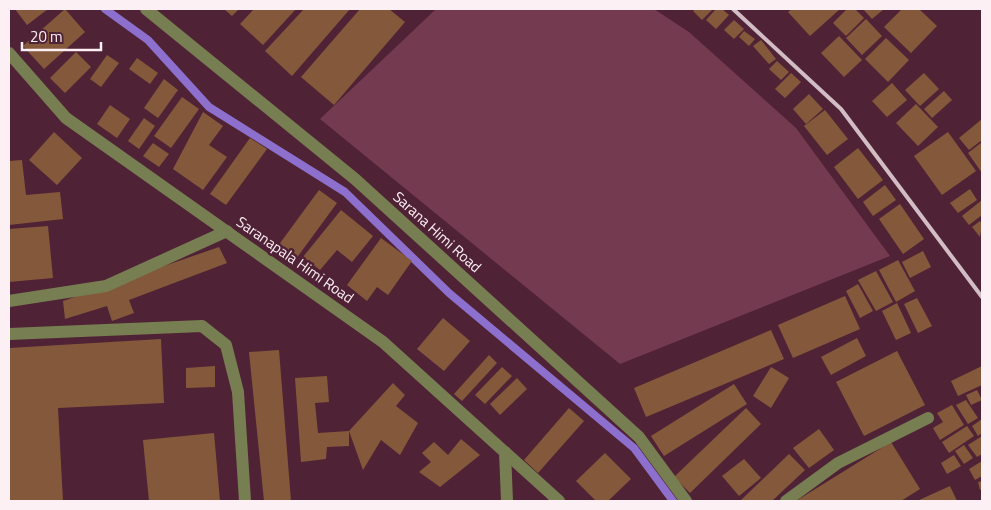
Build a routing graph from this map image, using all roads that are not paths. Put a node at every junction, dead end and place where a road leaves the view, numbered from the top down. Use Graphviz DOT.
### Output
graph roads {
  1 [pos="146,9"];
  2 [pos="9,53"];
  3 [pos="227,231"];
  4 [pos="9,301"];
  5 [pos="9,334"];
  6 [pos="928,418"];
  7 [pos="505,452"];
  8 [pos="246,501"];
  9 [pos="508,501"];
  10 [pos="559,501"];
  11 [pos="686,501"];
  12 [pos="786,501"];
  1 -- 11 [label="street, Sarana Himi Road"];
  2 -- 3 [label="street, Saranapala Himi Road"];
  3 -- 4 [label="street"];
  3 -- 7 [label="street, Saranapala Himi Road"];
  5 -- 8 [label="street"];
  6 -- 12 [label="street"];
  7 -- 9 [label="street"];
  7 -- 10 [label="street, Saranapala Himi Road"];
}
